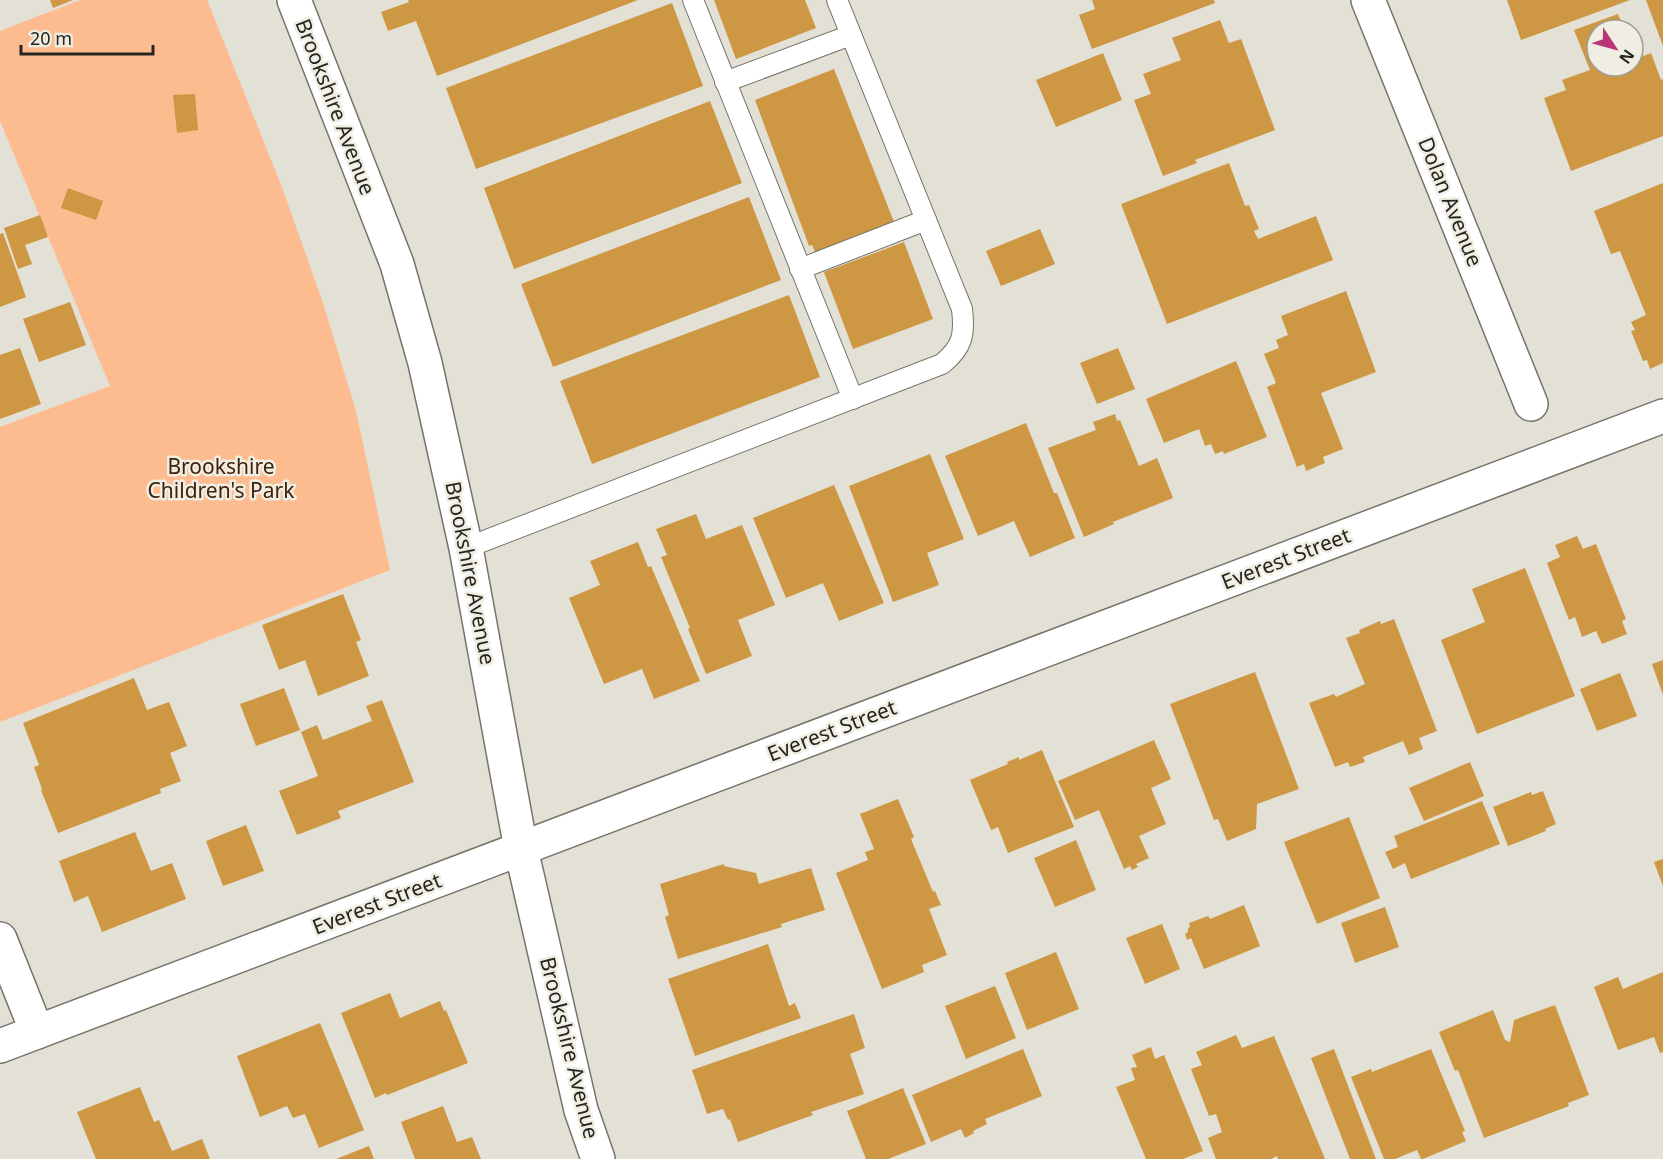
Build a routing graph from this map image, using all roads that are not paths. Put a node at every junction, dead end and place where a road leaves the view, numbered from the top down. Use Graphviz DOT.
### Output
graph roads {
  1 [pos="294,0"];
  2 [pos="693,0"];
  3 [pos="837,0"];
  4 [pos="1368,0"];
  5 [pos="851,35"];
  6 [pos="725,82"];
  7 [pos="926,220"];
  8 [pos="800,269"];
  9 [pos="853,399"];
  10 [pos="1531,404"];
  11 [pos="1663,416"];
  12 [pos="466,548"];
  13 [pos="521,849"];
  14 [pos="0,939"];
  15 [pos="38,1032"];
  16 [pos="0,1046"];
  17 [pos="598,1159"];
  1 -- 12 [label="street, Brookshire Avenue"];
  2 -- 6 [label="lane"];
  3 -- 5 [label="lane"];
  4 -- 10 [label="street, Dolan Avenue"];
  5 -- 6 [label="lane"];
  5 -- 7 [label="lane"];
  6 -- 8 [label="lane"];
  7 -- 8 [label="lane"];
  7 -- 9 [label="lane"];
  8 -- 9 [label="lane"];
  9 -- 12 [label="lane"];
  11 -- 13 [label="street, Everest Street"];
  12 -- 13 [label="street, Brookshire Avenue"];
  13 -- 15 [label="street, Everest Street"];
  13 -- 17 [label="street, Brookshire Avenue"];
  14 -- 15 [label="street"];
  15 -- 16 [label="street, Everest Street"];
}
